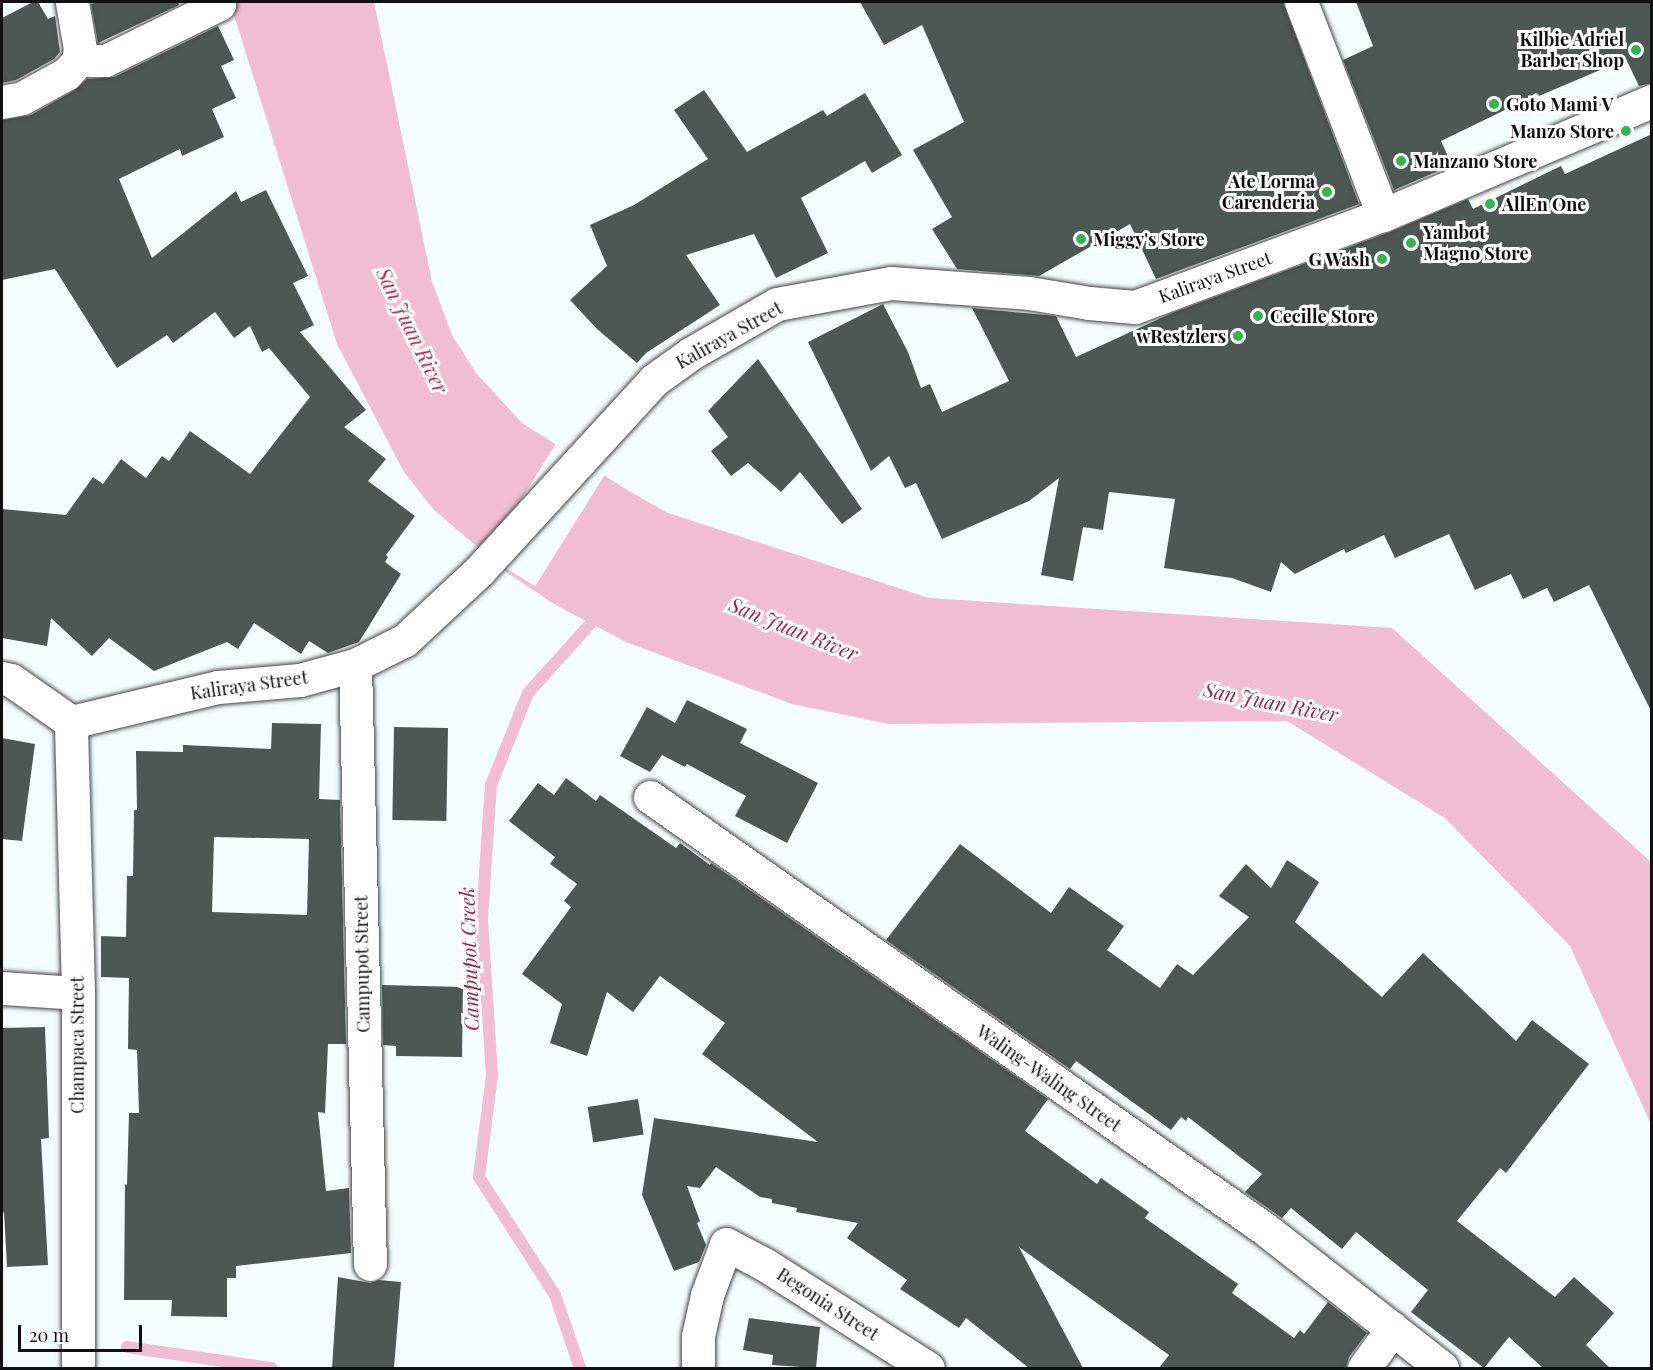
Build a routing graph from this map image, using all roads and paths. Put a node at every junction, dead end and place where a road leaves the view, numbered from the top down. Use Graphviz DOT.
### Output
graph roads {
  1 [pos="72,2"];
  2 [pos="219,2"];
  3 [pos="1301,2"];
  4 [pos="78,61"];
  5 [pos="1652,101"];
  6 [pos="2,102"];
  7 [pos="1383,215"];
  8 [pos="355,664"];
  9 [pos="2,678"];
  10 [pos="70,722"];
  11 [pos="650,797"];
  12 [pos="2,988"];
  13 [pos="78,993"];
  14 [pos="370,1264"];
  15 [pos="1393,1328"];
  16 [pos="78,1368"];
  17 [pos="698,1368"];
  18 [pos="928,1368"];
  19 [pos="1364,1368"];
  20 [pos="1442,1368"];
  1 -- 4 [label="street"];
  2 -- 4 [label="street"];
  3 -- 7 [label="street"];
  4 -- 6 [label="street"];
  5 -- 7 [label="street, Kaliraya Street"];
  7 -- 8 [label="street, Kaliraya Street"];
  8 -- 10 [label="street, Kaliraya Street"];
  8 -- 14 [label="street, Campupot Street"];
  9 -- 10 [label="street"];
  10 -- 13 [label="street, Champaca Street"];
  11 -- 15 [label="street, Waling-Waling Street"];
  12 -- 13 [label="street"];
  13 -- 16 [label="street, Champaca Street"];
  15 -- 19 [label="street"];
  15 -- 20 [label="street, Waling-Waling Street"];
  17 -- 18 [label="street, Begonia Street"];
}
